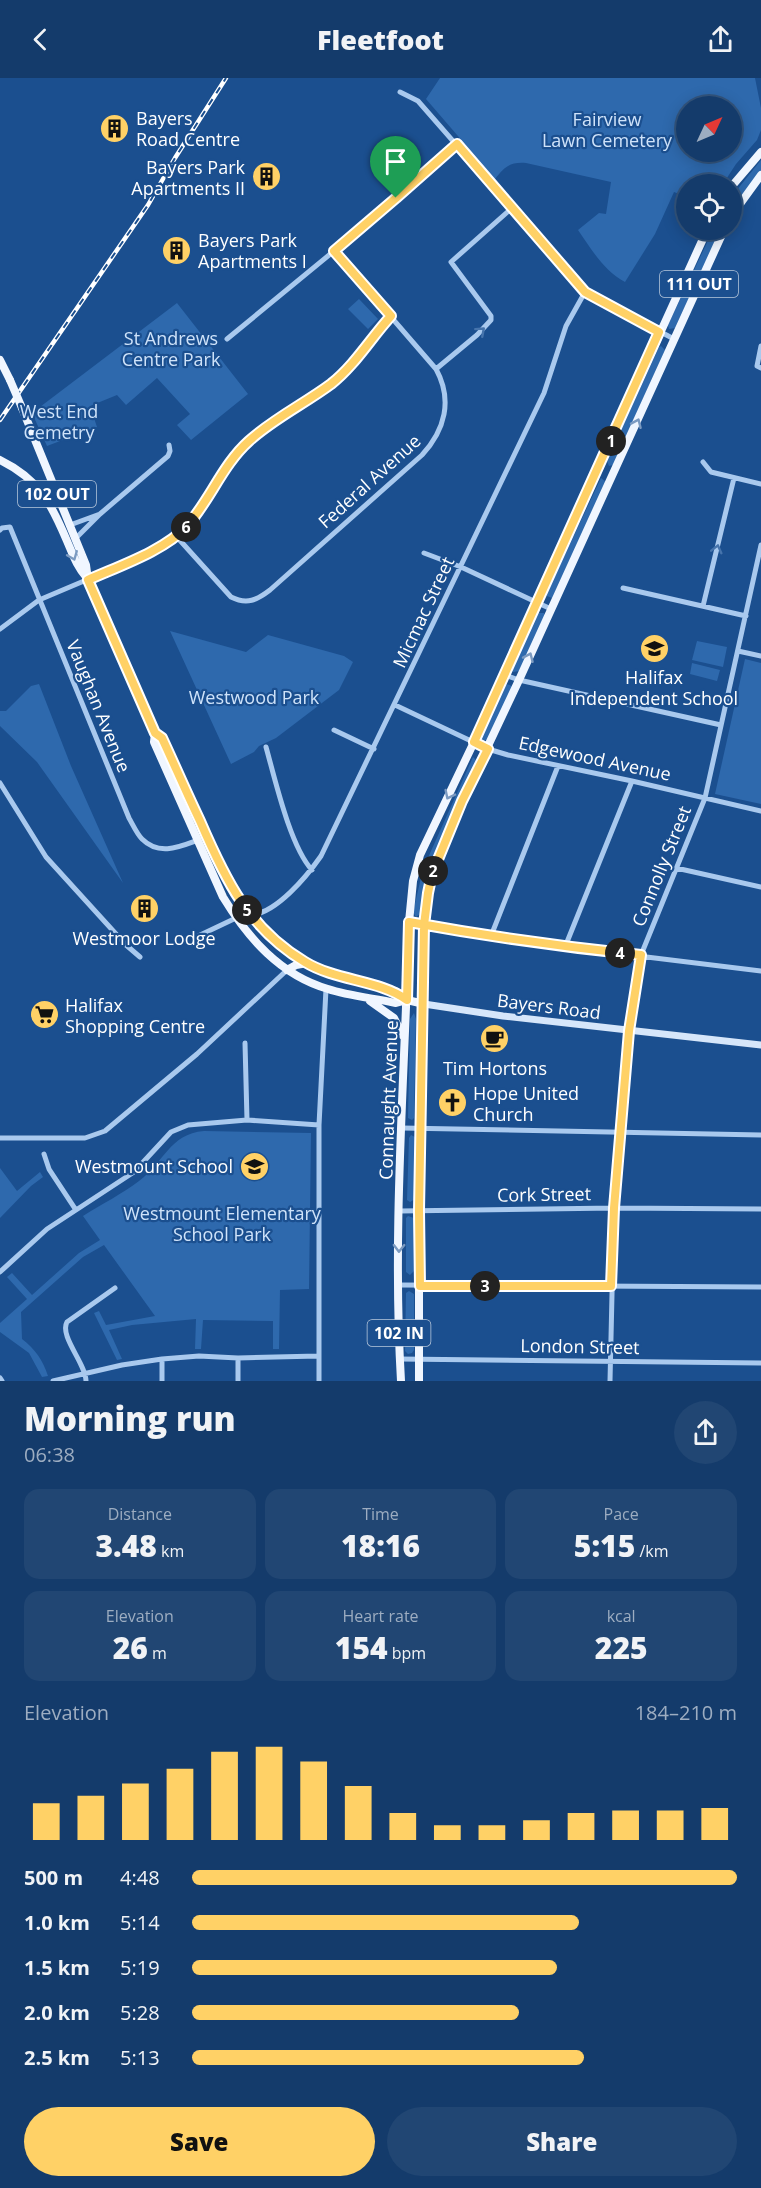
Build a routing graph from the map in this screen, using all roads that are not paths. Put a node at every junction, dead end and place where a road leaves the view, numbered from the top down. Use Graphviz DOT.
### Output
graph roads {
  1 [pos="400,92"];
  2 [pos="457,144"];
  3 [pos="760,152"];
  4 [pos="742,174"];
  5 [pos="761,175"];
  6 [pos="742,201"];
  7 [pos="512,208"];
  8 [pos="702,240"];
  9 [pos="719,240"];
  10 [pos="334,251"];
  11 [pos="585,292"];
  12 [pos="391,316"];
  13 [pos="659,332"];
  14 [pos="227,339"];
  15 [pos="674,339"];
  16 [pos="761,346"];
  17 [pos="0,360"];
  18 [pos="761,368"];
  19 [pos="436,369"];
  20 [pos="169,445"];
  21 [pos="0,460"];
  22 [pos="702,462"];
  23 [pos="598,469"];
  24 [pos="613,476"];
  25 [pos="734,478"];
  26 [pos="761,484"];
  27 [pos="100,514"];
  28 [pos="70,525"];
  29 [pos="0,530"];
  30 [pos="176,536"];
  31 [pos="75,539"];
  32 [pos="761,545"];
  33 [pos="424,553"];
  34 [pos="461,567"];
  35 [pos="88,580"];
  36 [pos="623,588"];
  37 [pos="39,600"];
  38 [pos="538,604"];
  39 [pos="703,606"];
  40 [pos="551,609"];
  41 [pos="746,615"];
  42 [pos="0,629"];
  43 [pos="738,651"];
  44 [pos="761,656"];
  45 [pos="505,675"];
  46 [pos="519,680"];
  47 [pos="395,705"];
  48 [pos="721,724"];
  49 [pos="334,730"];
  50 [pos="155,733"];
  51 [pos="474,742"];
  52 [pos="266,747"];
  53 [pos="374,748"];
  54 [pos="488,749"];
  55 [pos="558,766"];
  56 [pos="632,781"];
  57 [pos="0,783"];
  58 [pos="705,798"];
  59 [pos="761,811"];
  60 [pos="198,840"];
  61 [pos="675,868"];
  62 [pos="312,870"];
  63 [pos="761,887"];
  64 [pos="250,915"];
  65 [pos="236,918"];
  66 [pos="409,922"];
  67 [pos="424,925"];
  68 [pos="260,926"];
  69 [pos="491,936"];
  70 [pos="196,937"];
  71 [pos="565,947"];
  72 [pos="266,954"];
  73 [pos="641,955"];
  74 [pos="140,957"];
  75 [pos="307,963"];
  76 [pos="287,970"];
  77 [pos="761,971"];
  78 [pos="326,989"];
  79 [pos="360,996"];
  80 [pos="407,1000"];
  81 [pos="424,1004"];
  82 [pos="629,1031"];
  83 [pos="245,1043"];
  84 [pos="406,1044"];
  85 [pos="761,1045"];
  86 [pos="247,1120"];
  87 [pos="319,1125"];
  88 [pos="420,1127"];
  89 [pos="402,1128"];
  90 [pos="621,1132"];
  91 [pos="761,1135"];
  92 [pos="0,1138"];
  93 [pos="44,1154"];
  94 [pos="614,1208"];
  95 [pos="761,1209"];
  96 [pos="76,1210"];
  97 [pos="400,1211"];
  98 [pos="419,1211"];
  99 [pos="0,1272"];
  100 [pos="398,1285"];
  101 [pos="420,1286"];
  102 [pos="611,1286"];
  103 [pos="761,1287"];
  104 [pos="116,1288"];
  105 [pos="318,1356"];
  106 [pos="238,1358"];
  107 [pos="162,1359"];
  108 [pos="399,1359"];
  109 [pos="419,1360"];
  110 [pos="610,1360"];
  111 [pos="761,1363"];
  112 [pos="86,1373"];
  113 [pos="53,1381"];
  114 [pos="86,1381"];
  115 [pos="162,1381"];
  116 [pos="238,1381"];
  117 [pos="319,1381"];
  118 [pos="401,1381"];
  119 [pos="419,1381"];
  120 [pos="610,1381"];
  1 -- 2 [label="street"];
  2 -- 7 [label="street"];
  2 -- 10 [label="street"];
  3 -- 4 [label="main road"];
  5 -- 6 [label="main road"];
  7 -- 11 [label="street"];
  19 -- 7 [label="street, one-way"];
  8 -- 13 [label="main road, Connaught Avenue"];
  9 -- 15 [label="main road, Connaught Avenue / 111 OUT"];
  10 -- 12 [label="street, Federal Avenue"];
  10 -- 14 [label="street"];
  11 -- 13 [label="street"];
  11 -- 34 [label="street, Micmac Street"];
  12 -- 19 [label="street, Federal Avenue"];
  12 -- 30 [label="street"];
  13 -- 15 [label="street"];
  13 -- 23 [label="main road, Connaught Avenue"];
  24 -- 15 [label="main road, Connaught Avenue / 111 OUT, one-way"];
  16 -- 18 [label="street"];
  17 -- 28 [label="main road, Bayers Road / 102 OUT, bridge"];
  19 -- 30 [label="street, Federal Avenue"];
  20 -- 27 [label="street"];
  21 -- 35 [label="main road, Bayers Road, one-way"];
  22 -- 25 [label="street"];
  23 -- 24 [label="main road"];
  23 -- 38 [label="main road, Connaught Avenue"];
  24 -- 40 [label="main road, Connaught Avenue / 111 OUT"];
  25 -- 26 [label="street"];
  39 -- 25 [label="street, one-way"];
  27 -- 28 [label="street"];
  27 -- 31 [label="street"];
  28 -- 31 [label="main road, Bayers Road / 102 OUT"];
  29 -- 37 [label="street, Vaughan Avenue"];
  30 -- 35 [label="street"];
  31 -- 35 [label="main road, Bayers Road / 102 OUT"];
  32 -- 41 [label="street, Connolly Street"];
  33 -- 34 [label="street"];
  34 -- 38 [label="street"];
  34 -- 47 [label="street, Micmac Street"];
  35 -- 37 [label="street"];
  35 -- 50 [label="main road, Bayers Road"];
  36 -- 39 [label="street"];
  37 -- 42 [label="street"];
  37 -- 60 [label="street, Vaughan Avenue"];
  38 -- 40 [label="street"];
  38 -- 45 [label="main road, Connaught Avenue"];
  39 -- 41 [label="street"];
  46 -- 40 [label="main road, Connaught Avenue / 111 OUT, one-way"];
  41 -- 43 [label="street, Connolly Street"];
  43 -- 44 [label="street"];
  43 -- 48 [label="street, Connolly Street"];
  45 -- 46 [label="street"];
  45 -- 51 [label="main road, Connaught Avenue"];
  46 -- 48 [label="street"];
  46 -- 54 [label="main road, Connaught Avenue / 111 OUT"];
  47 -- 51 [label="street, Edgewood Avenue"];
  47 -- 53 [label="street, Micmac Street"];
  48 -- 58 [label="street, Connolly Street"];
  49 -- 53 [label="street"];
  50 -- 60 [label="main road, Bayers Road"];
  50 -- 64 [label="main road, Bayers Road"];
  51 -- 54 [label="street, Edgewood Avenue"];
  51 -- 66 [label="main road, Connaught Avenue, one-way"];
  52 -- 62 [label="street"];
  53 -- 62 [label="street, Micmac Street"];
  54 -- 55 [label="street, Edgewood Avenue"];
  54 -- 67 [label="main road, Connaught Avenue / 111 OUT"];
  55 -- 56 [label="street, Edgewood Avenue"];
  55 -- 69 [label="street"];
  56 -- 58 [label="street, Edgewood Avenue"];
  56 -- 71 [label="street"];
  57 -- 74 [label="street"];
  58 -- 59 [label="street, Edgewood Avenue"];
  58 -- 61 [label="street, Connolly Street"];
  60 -- 65 [label="main road, Bayers Road"];
  61 -- 63 [label="street"];
  61 -- 73 [label="street, Connolly Street"];
  62 -- 64 [label="street, Micmac Street"];
  64 -- 68 [label="main road, Bayers Road"];
  65 -- 70 [label="street"];
  65 -- 72 [label="main road, Bayers Road"];
  66 -- 67 [label="street"];
  66 -- 80 [label="main road, Connaught Avenue"];
  67 -- 69 [label="street"];
  67 -- 81 [label="main road, Connaught Avenue / 111 OUT"];
  68 -- 72 [label="main road"];
  68 -- 75 [label="main road, Bayers Road"];
  69 -- 71 [label="street"];
  71 -- 73 [label="street"];
  72 -- 76 [label="main road, Bayers Road"];
  73 -- 77 [label="street"];
  73 -- 82 [label="street, Connolly Street"];
  75 -- 76 [label="main road"];
  75 -- 80 [label="main road, Bayers Road"];
  76 -- 78 [label="main road, Bayers Road"];
  76 -- 92 [label="street"];
  78 -- 79 [label="main road, Bayers Road"];
  78 -- 87 [label="street"];
  79 -- 80 [label="main road, Bayers Road"];
  79 -- 84 [label="main road"];
  80 -- 81 [label="main road, Bayers Road"];
  80 -- 84 [label="main road, Connaught Avenue"];
  81 -- 82 [label="main road, Bayers Road"];
  81 -- 88 [label="main road, Connaught Avenue"];
  82 -- 85 [label="main road, Bayers Road"];
  82 -- 90 [label="street, Connolly Street"];
  83 -- 86 [label="street"];
  84 -- 89 [label="main road, Connaught Avenue / 102 IN"];
  86 -- 87 [label="street"];
  86 -- 96 [label="street"];
  87 -- 105 [label="street"];
  88 -- 89 [label="street"];
  88 -- 90 [label="street"];
  88 -- 98 [label="main road, Connaught Avenue"];
  89 -- 97 [label="main road, Connaught Avenue / 102 IN"];
  90 -- 91 [label="street"];
  90 -- 94 [label="street, Connolly Street"];
  93 -- 96 [label="street"];
  94 -- 95 [label="street, Cork Street"];
  94 -- 98 [label="street, Cork Street"];
  94 -- 102 [label="street, Connolly Street"];
  96 -- 99 [label="street"];
  97 -- 98 [label="street, Cork Street"];
  97 -- 100 [label="main road, Connaught Avenue / 102 IN, one-way"];
  98 -- 101 [label="main road, Connaught Avenue"];
  100 -- 101 [label="street"];
  100 -- 108 [label="main road, Connaught Avenue / 102 IN"];
  101 -- 102 [label="street"];
  101 -- 109 [label="main road, Connaught Avenue"];
  102 -- 103 [label="street"];
  102 -- 110 [label="street, Connolly Street"];
  104 -- 112 [label="street"];
  105 -- 106 [label="street"];
  105 -- 117 [label="street"];
  106 -- 107 [label="street"];
  106 -- 116 [label="street"];
  107 -- 112 [label="street"];
  107 -- 115 [label="street"];
  108 -- 109 [label="street, London Street"];
  108 -- 118 [label="main road, Connaught Avenue / 102 IN"];
  109 -- 110 [label="street, London Street"];
  109 -- 119 [label="main road, Connaught Avenue"];
  110 -- 111 [label="street, London Street"];
  110 -- 120 [label="street, Connolly Street"];
  112 -- 113 [label="street"];
  112 -- 114 [label="street"];
}
